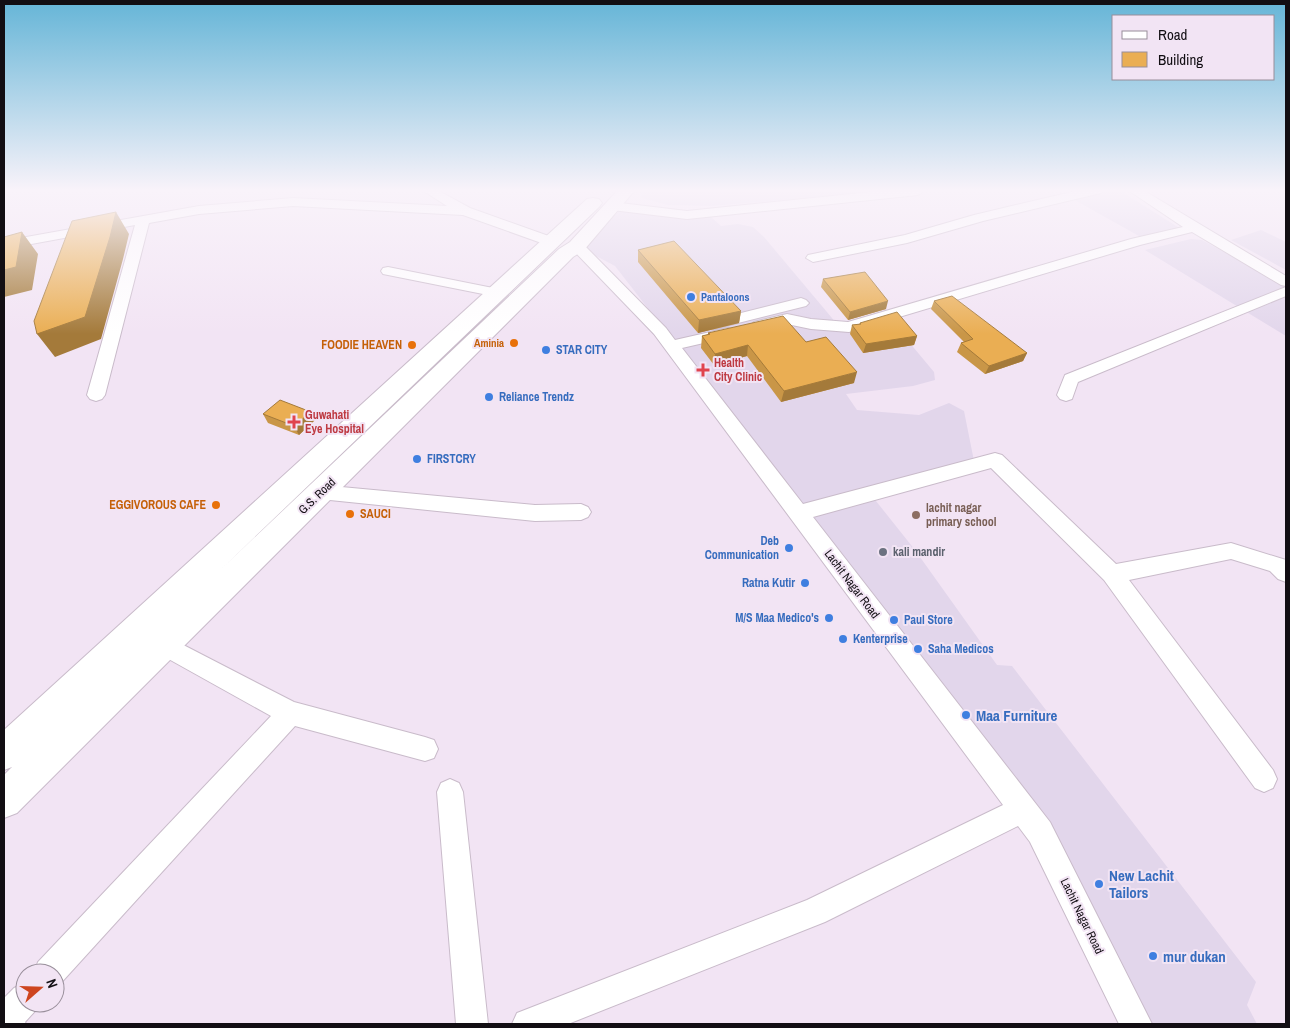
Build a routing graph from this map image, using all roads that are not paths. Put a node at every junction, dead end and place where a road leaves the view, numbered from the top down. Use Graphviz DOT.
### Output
graph roads {
  1 [pos="43,238"];
  2 [pos="139,238"];
  3 [pos="546,238"];
  4 [pos="570,238"];
  5 [pos="911,238"];
  6 [pos="1153,238"];
  7 [pos="1211,238"];
  8 [pos="564,244"];
  9 [pos="4,245"];
  10 [pos="812,258"];
  11 [pos="388,271"];
  12 [pos="1286,282"];
  13 [pos="1286,291"];
  14 [pos="498,293"];
  15 [pos="801,302"];
  16 [pos="667,341"];
  17 [pos="96,395"];
  18 [pos="1066,395"];
  19 [pos="320,492"];
  20 [pos="581,512"];
  21 [pos="799,514"];
  22 [pos="1286,573"];
  23 [pos="1112,574"];
  24 [pos="164,645"];
  25 [pos="290,712"];
  26 [pos="8,743"];
  27 [pos="425,749"];
  28 [pos="1264,779"];
  29 [pos="450,792"];
  30 [pos="4,800"];
  31 [pos="1023,809"];
  32 [pos="58,963"];
  33 [pos="15,1010"];
  34 [pos="10,1024"];
  35 [pos="472,1024"];
  36 [pos="528,1024"];
  37 [pos="1136,1024"];
  1 -- 9 [label="street"];
  2 -- 17 [label="street"];
  3 -- 8 [label="street"];
  4 -- 8 [label="main road, G.S. Road"];
  5 -- 10 [label="street"];
  6 -- 16 [label="street"];
  7 -- 12 [label="street"];
  8 -- 14 [label="main road, G.S. Road"];
  8 -- 16 [label="street, Lachit Nagar Road"];
  8 -- 19 [label="main road, G.S. Road"];
  11 -- 14 [label="street"];
  13 -- 18 [label="street"];
  14 -- 26 [label="main road, G.S. Road"];
  15 -- 16 [label="street"];
  16 -- 21 [label="street, Lachit Nagar Road"];
  19 -- 20 [label="street"];
  19 -- 24 [label="main road, G.S. Road"];
  21 -- 23 [label="street"];
  21 -- 31 [label="street, Lachit Nagar Road"];
  22 -- 23 [label="street"];
  23 -- 28 [label="street"];
  24 -- 25 [label="street"];
  24 -- 30 [label="main road, G.S. Road"];
  25 -- 27 [label="street"];
  25 -- 32 [label="street"];
  29 -- 35 [label="street"];
  31 -- 36 [label="street"];
  31 -- 37 [label="street, Lachit Nagar Road"];
  33 -- 34 [label="street"];
}
